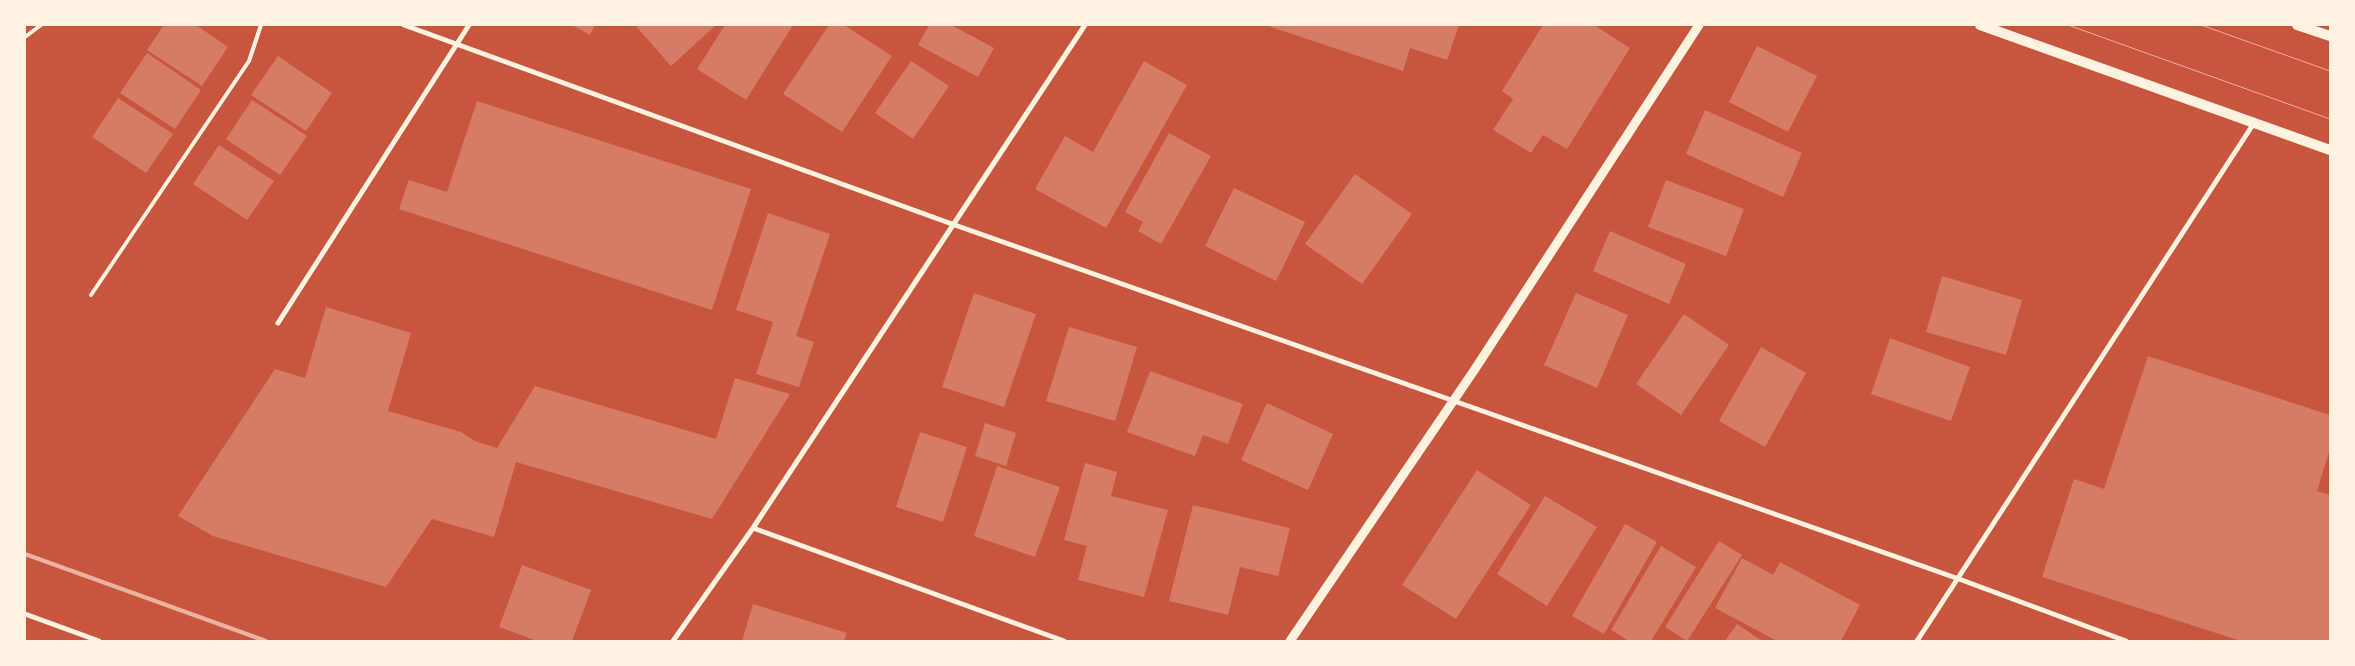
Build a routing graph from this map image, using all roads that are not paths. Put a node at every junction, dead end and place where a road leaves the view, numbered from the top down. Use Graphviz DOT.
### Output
graph roads {
  1 [pos="41,25"];
  2 [pos="261,25"];
  3 [pos="404,25"];
  4 [pos="469,25"];
  5 [pos="1085,25"];
  6 [pos="1698,25"];
  7 [pos="1980,25"];
  8 [pos="2298,25"];
  9 [pos="2330,36"];
  10 [pos="25,37"];
  11 [pos="457,44"];
  12 [pos="2254,123"];
  13 [pos="2330,150"];
  14 [pos="952,224"];
  15 [pos="91,295"];
  16 [pos="278,324"];
  17 [pos="1453,402"];
  18 [pos="752,528"];
  19 [pos="1959,579"];
  20 [pos="25,614"];
  21 [pos="100,641"];
  22 [pos="673,641"];
  23 [pos="1064,641"];
  24 [pos="1290,641"];
  25 [pos="1917,641"];
  26 [pos="2126,641"];
  1 -- 10 [label="lane"];
  2 -- 15 [label="lane"];
  3 -- 11 [label="street"];
  4 -- 11 [label="street"];
  5 -- 14 [label="street"];
  6 -- 17 [label="street"];
  7 -- 12 [label="main road"];
  8 -- 9 [label="main road"];
  11 -- 14 [label="street"];
  11 -- 16 [label="street"];
  12 -- 13 [label="main road"];
  12 -- 19 [label="street"];
  14 -- 17 [label="street"];
  14 -- 18 [label="street"];
  17 -- 19 [label="street"];
  17 -- 24 [label="street"];
  18 -- 22 [label="street"];
  18 -- 23 [label="street"];
  19 -- 25 [label="street"];
  19 -- 26 [label="street"];
  20 -- 21 [label="street"];
}
